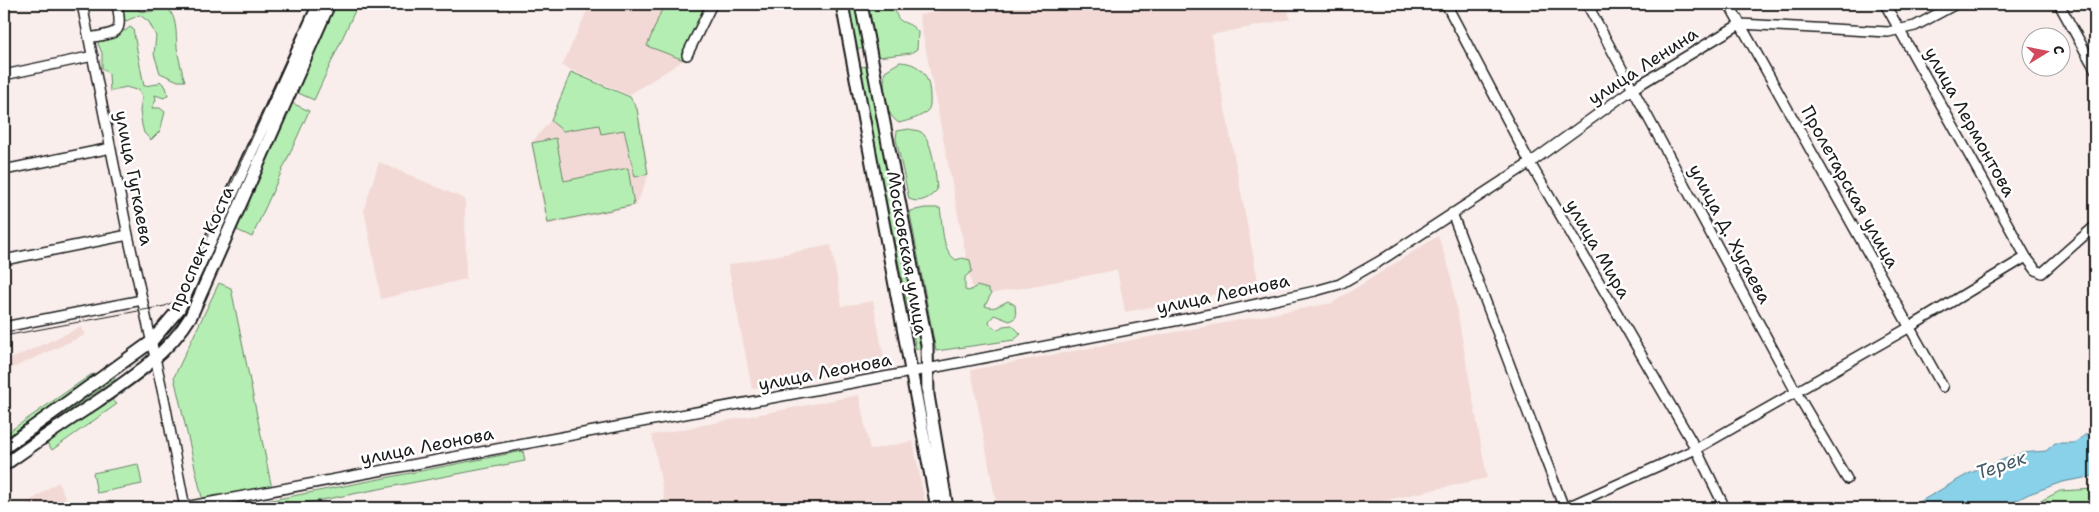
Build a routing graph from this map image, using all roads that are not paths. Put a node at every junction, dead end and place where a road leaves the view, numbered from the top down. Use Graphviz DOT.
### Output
graph roads {
  1 [pos="82,4"];
  2 [pos="117,4"];
  3 [pos="319,4"];
  4 [pos="329,4"];
  5 [pos="712,4"];
  6 [pos="842,4"];
  7 [pos="861,4"];
  8 [pos="1446,4"];
  9 [pos="1587,4"];
  10 [pos="1729,4"];
  11 [pos="1885,4"];
  12 [pos="1956,4"];
  13 [pos="2059,4"];
  14 [pos="1740,24"];
  15 [pos="1900,31"];
  16 [pos="89,38"];
  17 [pos="687,55"];
  18 [pos="93,56"];
  19 [pos="2095,69"];
  20 [pos="4,74"];
  21 [pos="1634,88"];
  22 [pos="111,148"];
  23 [pos="1530,163"];
  24 [pos="4,170"];
  25 [pos="1453,213"];
  26 [pos="2095,226"];
  27 [pos="128,235"];
  28 [pos="2026,256"];
  29 [pos="4,260"];
  30 [pos="142,300"];
  31 [pos="1910,327"];
  32 [pos="4,328"];
  33 [pos="152,342"];
  34 [pos="154,358"];
  35 [pos="928,368"];
  36 [pos="910,372"];
  37 [pos="1943,387"];
  38 [pos="1796,392"];
  39 [pos="4,448"];
  40 [pos="1696,449"];
  41 [pos="4,465"];
  42 [pos="1848,479"];
  43 [pos="185,508"];
  44 [pos="937,508"];
  45 [pos="947,508"];
  46 [pos="1565,508"];
  47 [pos="1726,508"];
  1 -- 16 [label="street, улица Гугкаева"];
  2 -- 16 [label="street"];
  3 -- 33 [label="main road, проспект Коста"];
  4 -- 34 [label="main road, проспект Коста"];
  5 -- 17 [label="street"];
  6 -- 36 [label="main road, Московская улица"];
  7 -- 35 [label="main road, Московская улица"];
  8 -- 23 [label="street, улица Мира"];
  9 -- 21 [label="street, улица Д. Хугаева"];
  10 -- 14 [label="street, Пролетарская улица"];
  11 -- 15 [label="street, улица Лермонтова"];
  12 -- 15 [label="street"];
  13 -- 19 [label="street"];
  14 -- 15 [label="street"];
  14 -- 21 [label="street, улица Ленина"];
  14 -- 31 [label="street, Пролетарская улица"];
  15 -- 28 [label="street, улица Лермонтова"];
  16 -- 18 [label="street, улица Гугкаева"];
  18 -- 20 [label="street"];
  18 -- 22 [label="street, улица Гугкаева"];
  21 -- 23 [label="street, улица Ленина"];
  21 -- 38 [label="street, улица Д. Хугаева"];
  22 -- 24 [label="street"];
  22 -- 27 [label="street, улица Гугкаева"];
  23 -- 25 [label="street, улица Ленина"];
  23 -- 40 [label="street, улица Мира"];
  25 -- 35 [label="street, улица Леонова"];
  25 -- 46 [label="street"];
  26 -- 28 [label="street, улица Лермонтова"];
  27 -- 29 [label="street"];
  27 -- 30 [label="street, улица Гугкаева"];
  28 -- 31 [label="street"];
  30 -- 32 [label="street"];
  30 -- 33 [label="street, улица Гугкаева"];
  31 -- 37 [label="street, Пролетарская улица"];
  31 -- 38 [label="street"];
  33 -- 34 [label="street, улица Гугкаева"];
  33 -- 39 [label="main road, проспект Коста"];
  34 -- 41 [label="main road, проспект Коста"];
  34 -- 43 [label="street, улица Гугкаева"];
  35 -- 36 [label="street, улица Леонова"];
  35 -- 45 [label="main road, Московская улица"];
  36 -- 43 [label="street, улица Леонова"];
  36 -- 44 [label="main road, Московская улица"];
  38 -- 40 [label="street"];
  38 -- 42 [label="street, улица Д. Хугаева"];
  40 -- 46 [label="street"];
  40 -- 47 [label="street, улица Мира"];
}
